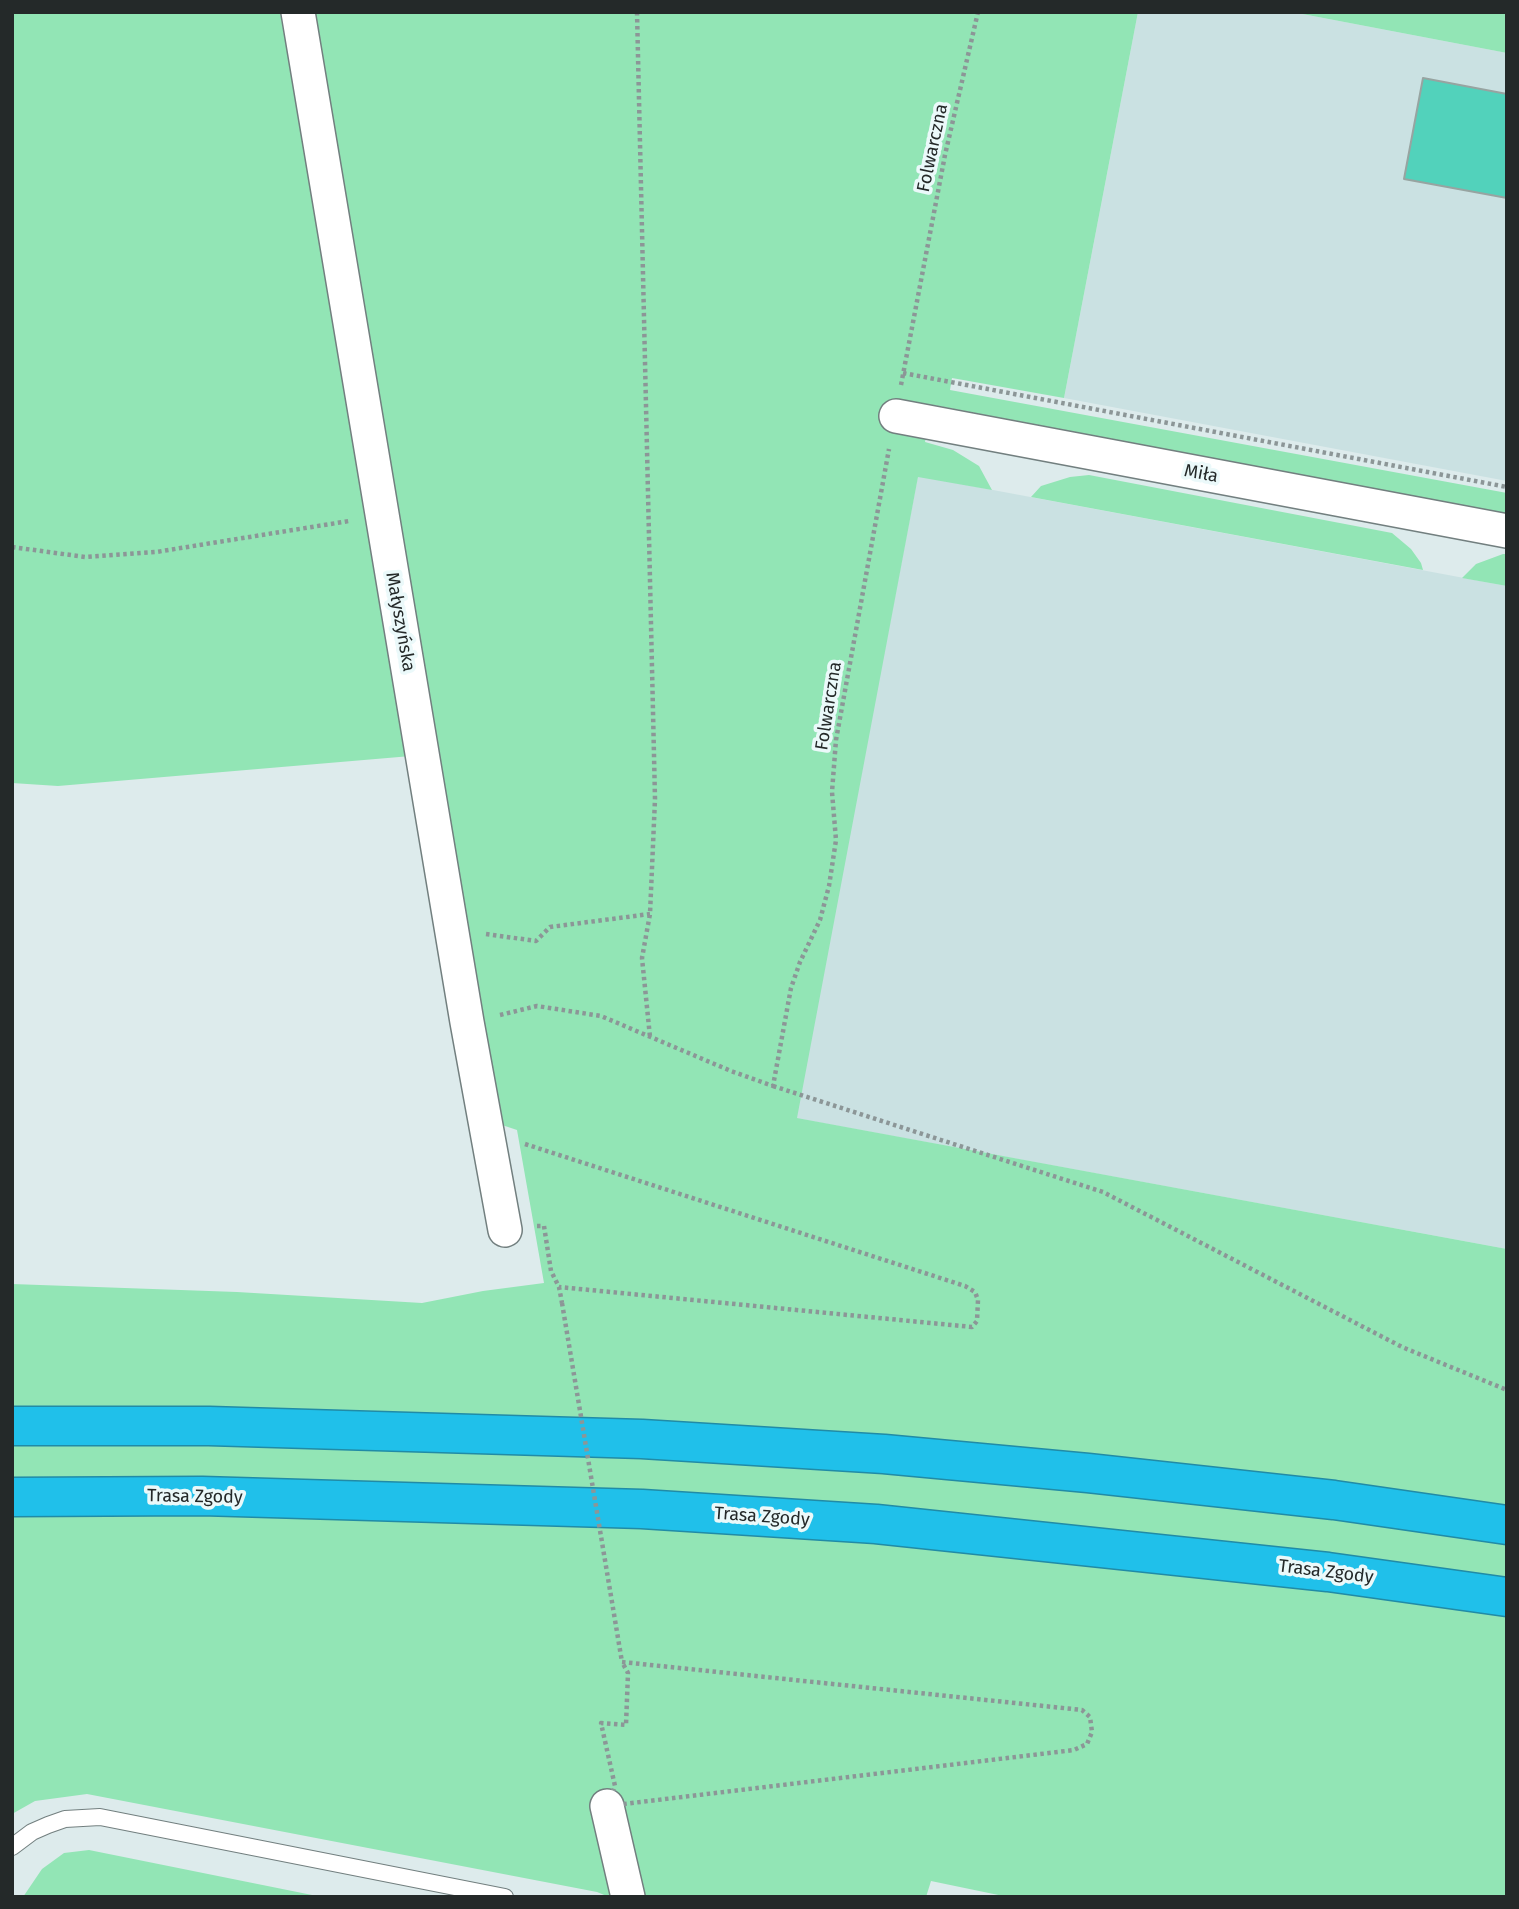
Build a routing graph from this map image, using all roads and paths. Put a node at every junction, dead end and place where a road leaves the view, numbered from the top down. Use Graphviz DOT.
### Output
graph roads {
  1 [pos="298,12"];
  2 [pos="636,12"];
  3 [pos="978,12"];
  4 [pos="903,373"];
  5 [pos="896,416"];
  6 [pos="1507,487"];
  7 [pos="381,516"];
  8 [pos="1507,531"];
  9 [pos="12,547"];
  10 [pos="650,914"];
  11 [pos="453,930"];
  12 [pos="467,1022"];
  13 [pos="650,1037"];
  14 [pos="773,1086"];
  15 [pos="517,1142"];
  16 [pos="516,1229"];
  17 [pos="559,1287"];
  18 [pos="1507,1390"];
  19 [pos="12,1426"];
  20 [pos="12,1497"];
  21 [pos="1507,1525"];
  22 [pos="1507,1597"];
  23 [pos="622,1662"];
  24 [pos="619,1805"];
  25 [pos="12,1847"];
  26 [pos="505,1897"];
  27 [pos="628,1897"];
  1 -- 7 [label="street, Małyszyńska"];
  2 -- 10 [label="path"];
  3 -- 4 [label="path, Folwarczna"];
  4 -- 5 [label="path, Folwarczna"];
  4 -- 6 [label="path"];
  5 -- 8 [label="street, Miła"];
  5 -- 14 [label="path, Folwarczna"];
  7 -- 9 [label="path"];
  7 -- 11 [label="street, Małyszyńska"];
  10 -- 11 [label="path"];
  10 -- 13 [label="path"];
  11 -- 12 [label="street, Małyszyńska"];
  12 -- 13 [label="path"];
  12 -- 16 [label="street, Małyszyńska"];
  13 -- 14 [label="path"];
  14 -- 18 [label="path"];
  15 -- 17 [label="path"];
  16 -- 17 [label="path"];
  17 -- 23 [label="path, bridge"];
  19 -- 21 [label="highway"];
  20 -- 22 [label="highway, Trasa Zgody"];
  23 -- 24 [label="path"];
  23 -- 24 [label="path"];
  24 -- 27 [label="street"];
  25 -- 26 [label="lane"];
}
